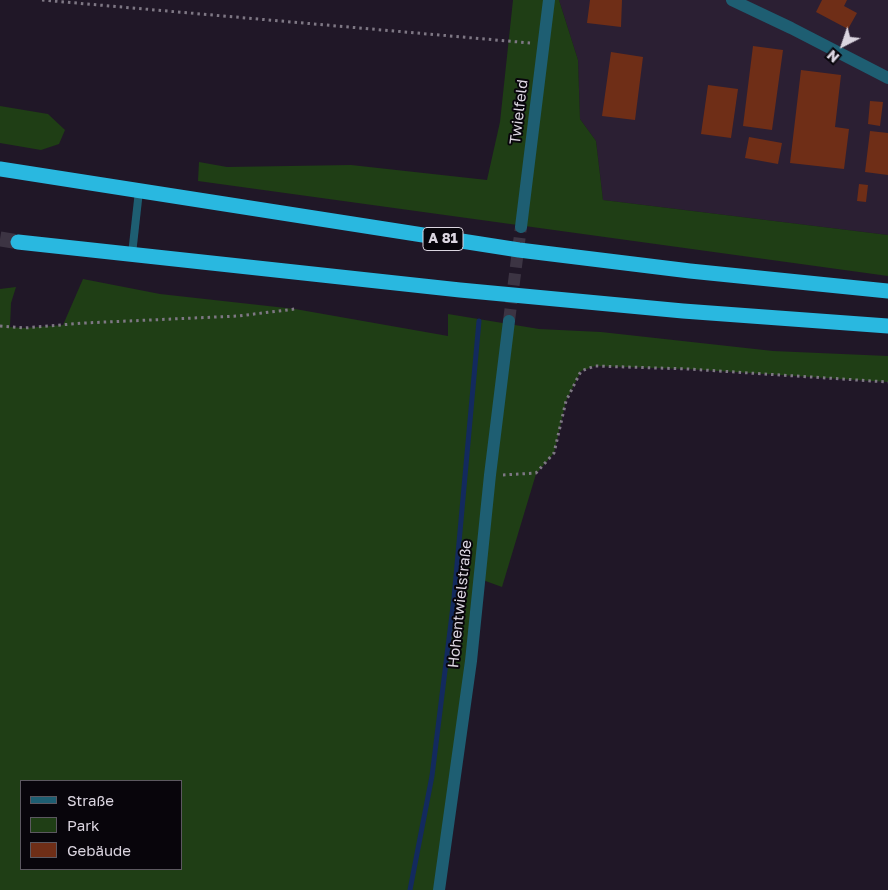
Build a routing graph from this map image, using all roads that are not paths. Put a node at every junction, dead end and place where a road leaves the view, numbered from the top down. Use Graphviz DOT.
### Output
graph roads {
  1 [pos="549,0"];
  2 [pos="732,0"];
  3 [pos="888,78"];
  4 [pos="0,169"];
  5 [pos="139,191"];
  6 [pos="521,227"];
  7 [pos="18,242"];
  8 [pos="132,254"];
  9 [pos="888,291"];
  10 [pos="509,321"];
  11 [pos="888,326"];
  12 [pos="439,890"];
  1 -- 6 [label="street, Twielfeld"];
  2 -- 3 [label="street"];
  4 -- 5 [label="highway, A 81"];
  5 -- 8 [label="lane"];
  5 -- 9 [label="highway, A 81"];
  7 -- 8 [label="highway"];
  8 -- 11 [label="highway"];
  10 -- 12 [label="street, Hohentwielstraße"];
}
